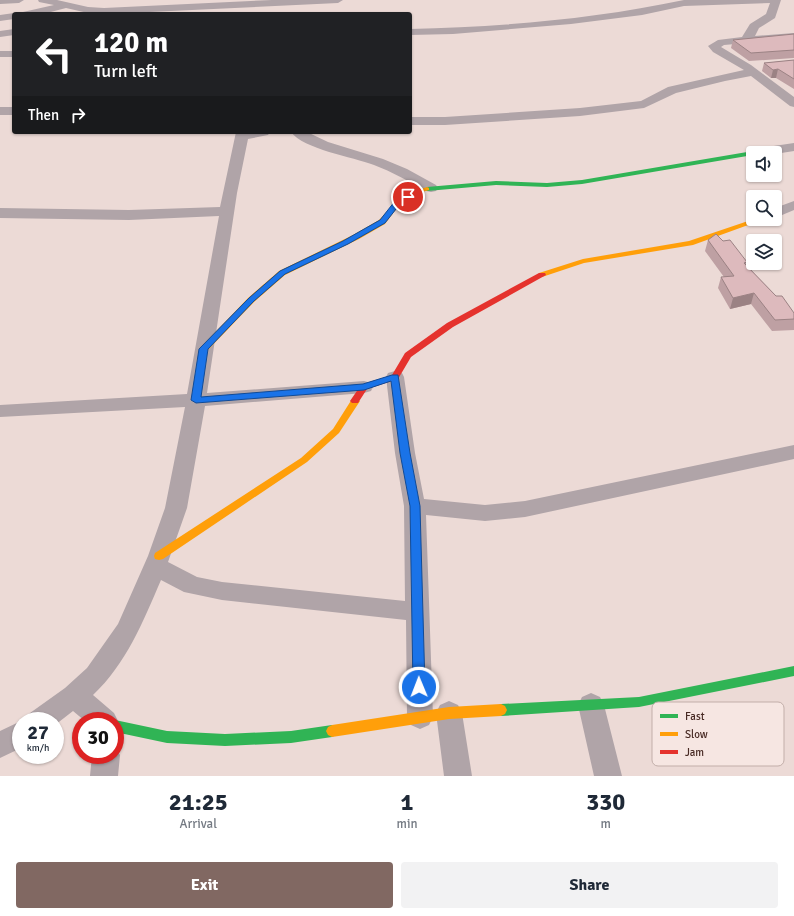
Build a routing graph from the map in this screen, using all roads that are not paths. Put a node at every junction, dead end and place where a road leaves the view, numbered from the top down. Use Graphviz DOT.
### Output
graph roads {
  1 [pos="19,0"];
  2 [pos="43,0"];
  3 [pos="338,0"];
  4 [pos="770,0"];
  5 [pos="776,0"];
  6 [pos="0,1"];
  7 [pos="69,5"];
  8 [pos="267,6"];
  9 [pos="37,12"];
  10 [pos="12,16"];
  11 [pos="0,18"];
  12 [pos="12,32"];
  13 [pos="412,32"];
  14 [pos="0,34"];
  15 [pos="794,36"];
  16 [pos="745,40"];
  17 [pos="0,54"];
  18 [pos="12,54"];
  19 [pos="754,68"];
  20 [pos="788,92"];
  21 [pos="794,102"];
  22 [pos="0,111"];
  23 [pos="12,111"];
  24 [pos="412,122"];
  25 [pos="243,134"];
  26 [pos="301,134"];
  27 [pos="792,149"];
  28 [pos="782,150"];
  29 [pos="746,154"];
  30 [pos="431,188"];
  31 [pos="794,205"];
  32 [pos="782,210"];
  33 [pos="226,211"];
  34 [pos="0,213"];
  35 [pos="746,225"];
  36 [pos="204,349"];
  37 [pos="395,377"];
  38 [pos="364,387"];
  39 [pos="196,400"];
  40 [pos="0,411"];
  41 [pos="794,452"];
  42 [pos="415,506"];
  43 [pos="156,561"];
  44 [pos="418,612"];
  45 [pos="794,670"];
  46 [pos="74,696"];
  47 [pos="591,705"];
  48 [pos="52,712"];
  49 [pos="94,712"];
  50 [pos="449,713"];
  51 [pos="420,717"];
  52 [pos="124,728"];
  53 [pos="12,739"];
  54 [pos="0,746"];
  55 [pos="105,764"];
  56 [pos="104,776"];
  57 [pos="458,776"];
  58 [pos="608,776"];
  1 -- 6 [label="street"];
  2 -- 7 [label="street"];
  3 -- 8 [label="street"];
  4 -- 13 [label="street"];
  5 -- 16 [label="street"];
  7 -- 8 [label="street"];
  7 -- 9 [label="street"];
  10 -- 11 [label="street"];
  12 -- 14 [label="street"];
  15 -- 16 [label="street"];
  16 -- 19 [label="street"];
  17 -- 18 [label="street"];
  19 -- 20 [label="street"];
  19 -- 24 [label="street"];
  20 -- 21 [label="street"];
  22 -- 23 [label="street"];
  25 -- 33 [label="street"];
  26 -- 30 [label="street"];
  27 -- 28 [label="street"];
  29 -- 30 [label="street"];
  30 -- 36 [label="street"];
  31 -- 32 [label="street"];
  33 -- 34 [label="street"];
  33 -- 36 [label="street"];
  35 -- 37 [label="street"];
  36 -- 39 [label="street"];
  37 -- 38 [label="street"];
  37 -- 42 [label="street"];
  38 -- 39 [label="street"];
  38 -- 43 [label="street"];
  39 -- 40 [label="street"];
  39 -- 43 [label="street"];
  41 -- 42 [label="street"];
  42 -- 44 [label="street"];
  43 -- 44 [label="street"];
  43 -- 46 [label="street"];
  44 -- 51 [label="street"];
  45 -- 47 [label="street"];
  46 -- 48 [label="street"];
  46 -- 49 [label="street"];
  47 -- 50 [label="street"];
  47 -- 58 [label="street"];
  50 -- 51 [label="street"];
  50 -- 57 [label="street"];
  51 -- 52 [label="street"];
  53 -- 54 [label="street"];
  55 -- 56 [label="street"];
}
